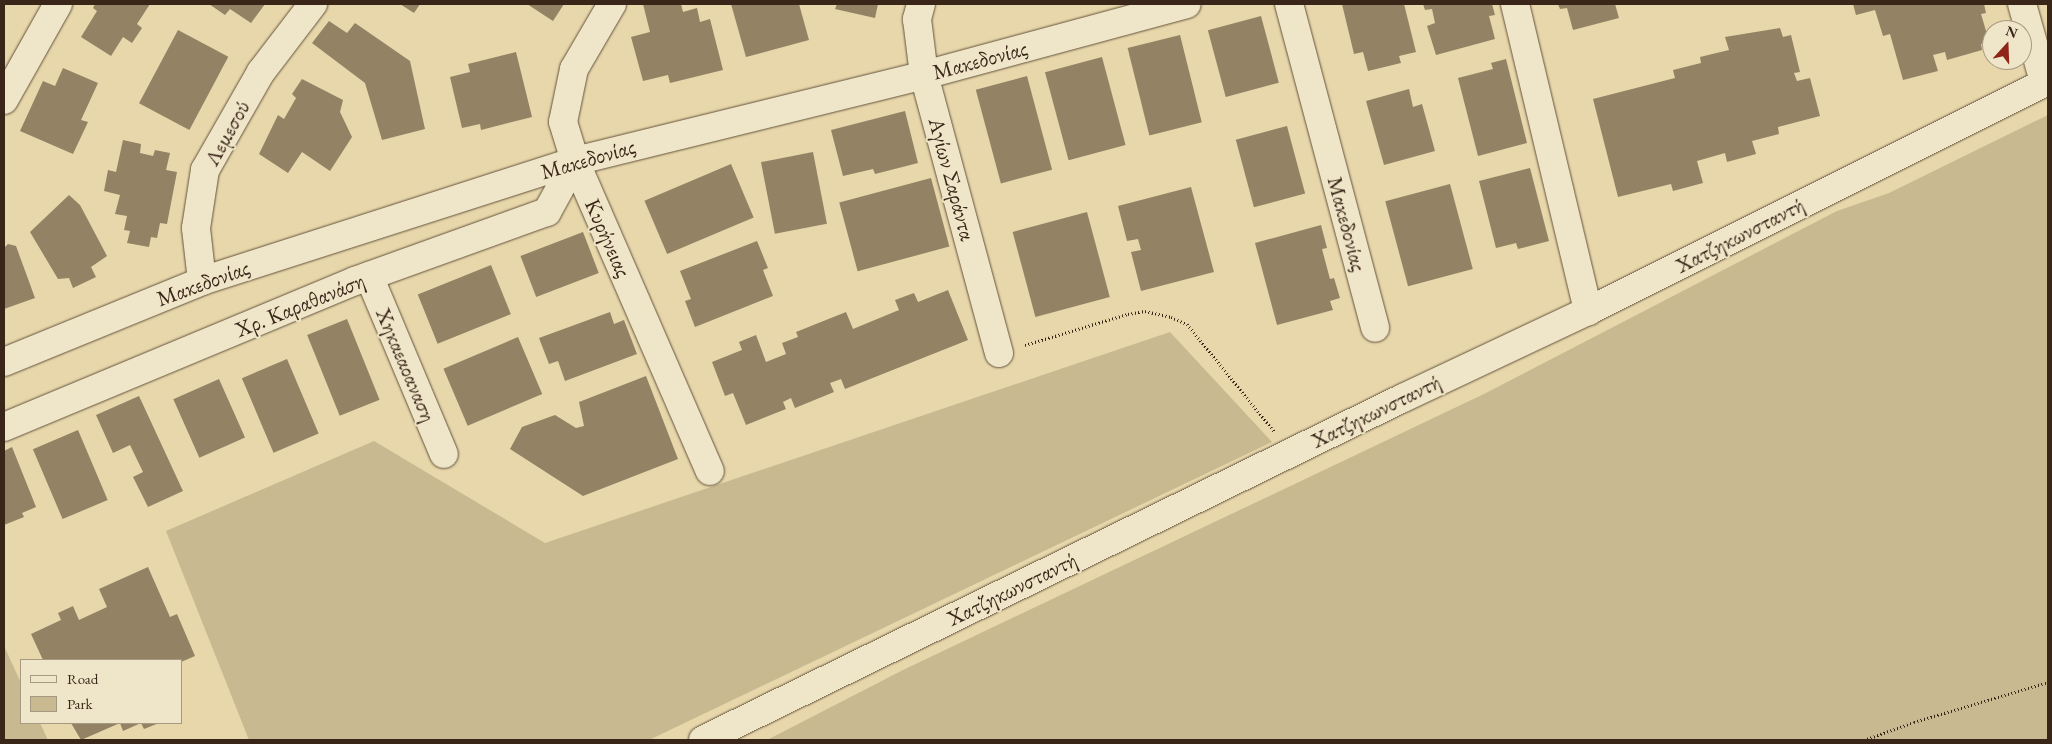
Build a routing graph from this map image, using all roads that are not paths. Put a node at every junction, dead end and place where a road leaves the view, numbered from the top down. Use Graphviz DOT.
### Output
graph roads {
  1 [pos="58,4"];
  2 [pos="313,4"];
  3 [pos="612,4"];
  4 [pos="921,4"];
  5 [pos="1187,4"];
  6 [pos="1289,4"];
  7 [pos="1515,4"];
  8 [pos="2022,4"];
  9 [pos="924,75"];
  10 [pos="2046,81"];
  11 [pos="4,100"];
  12 [pos="575,161"];
  13 [pos="369,276"];
  14 [pos="202,281"];
  15 [pos="1588,311"];
  16 [pos="1375,328"];
  17 [pos="998,353"];
  18 [pos="4,362"];
  19 [pos="4,427"];
  20 [pos="444,454"];
  21 [pos="710,472"];
  22 [pos="703,740"];
  1 -- 11 [label="street"];
  2 -- 14 [label="street, Λεμεσού"];
  3 -- 12 [label="street, Κυρήνειας"];
  4 -- 9 [label="street, Αγίων Σαράντα"];
  5 -- 9 [label="street, Μακεδονίας"];
  6 -- 16 [label="street, Μακεδονίας"];
  7 -- 15 [label="street"];
  8 -- 10 [label="street"];
  9 -- 12 [label="street, Μακεδονίας"];
  9 -- 17 [label="street, Αγίων Σαράντα"];
  10 -- 15 [label="street, Χατζηκωνσταντή"];
  12 -- 13 [label="street, Χρ. Καραθανάση"];
  12 -- 14 [label="street, Μακεδονίας"];
  12 -- 21 [label="street, Κυρήνειας"];
  13 -- 19 [label="street, Χρ. Καραθανάση"];
  13 -- 20 [label="street, Χηκαεαοαναση"];
  14 -- 18 [label="street, Μακεδονίας"];
  15 -- 22 [label="street, Χατζηκωνσταντή"];
}
